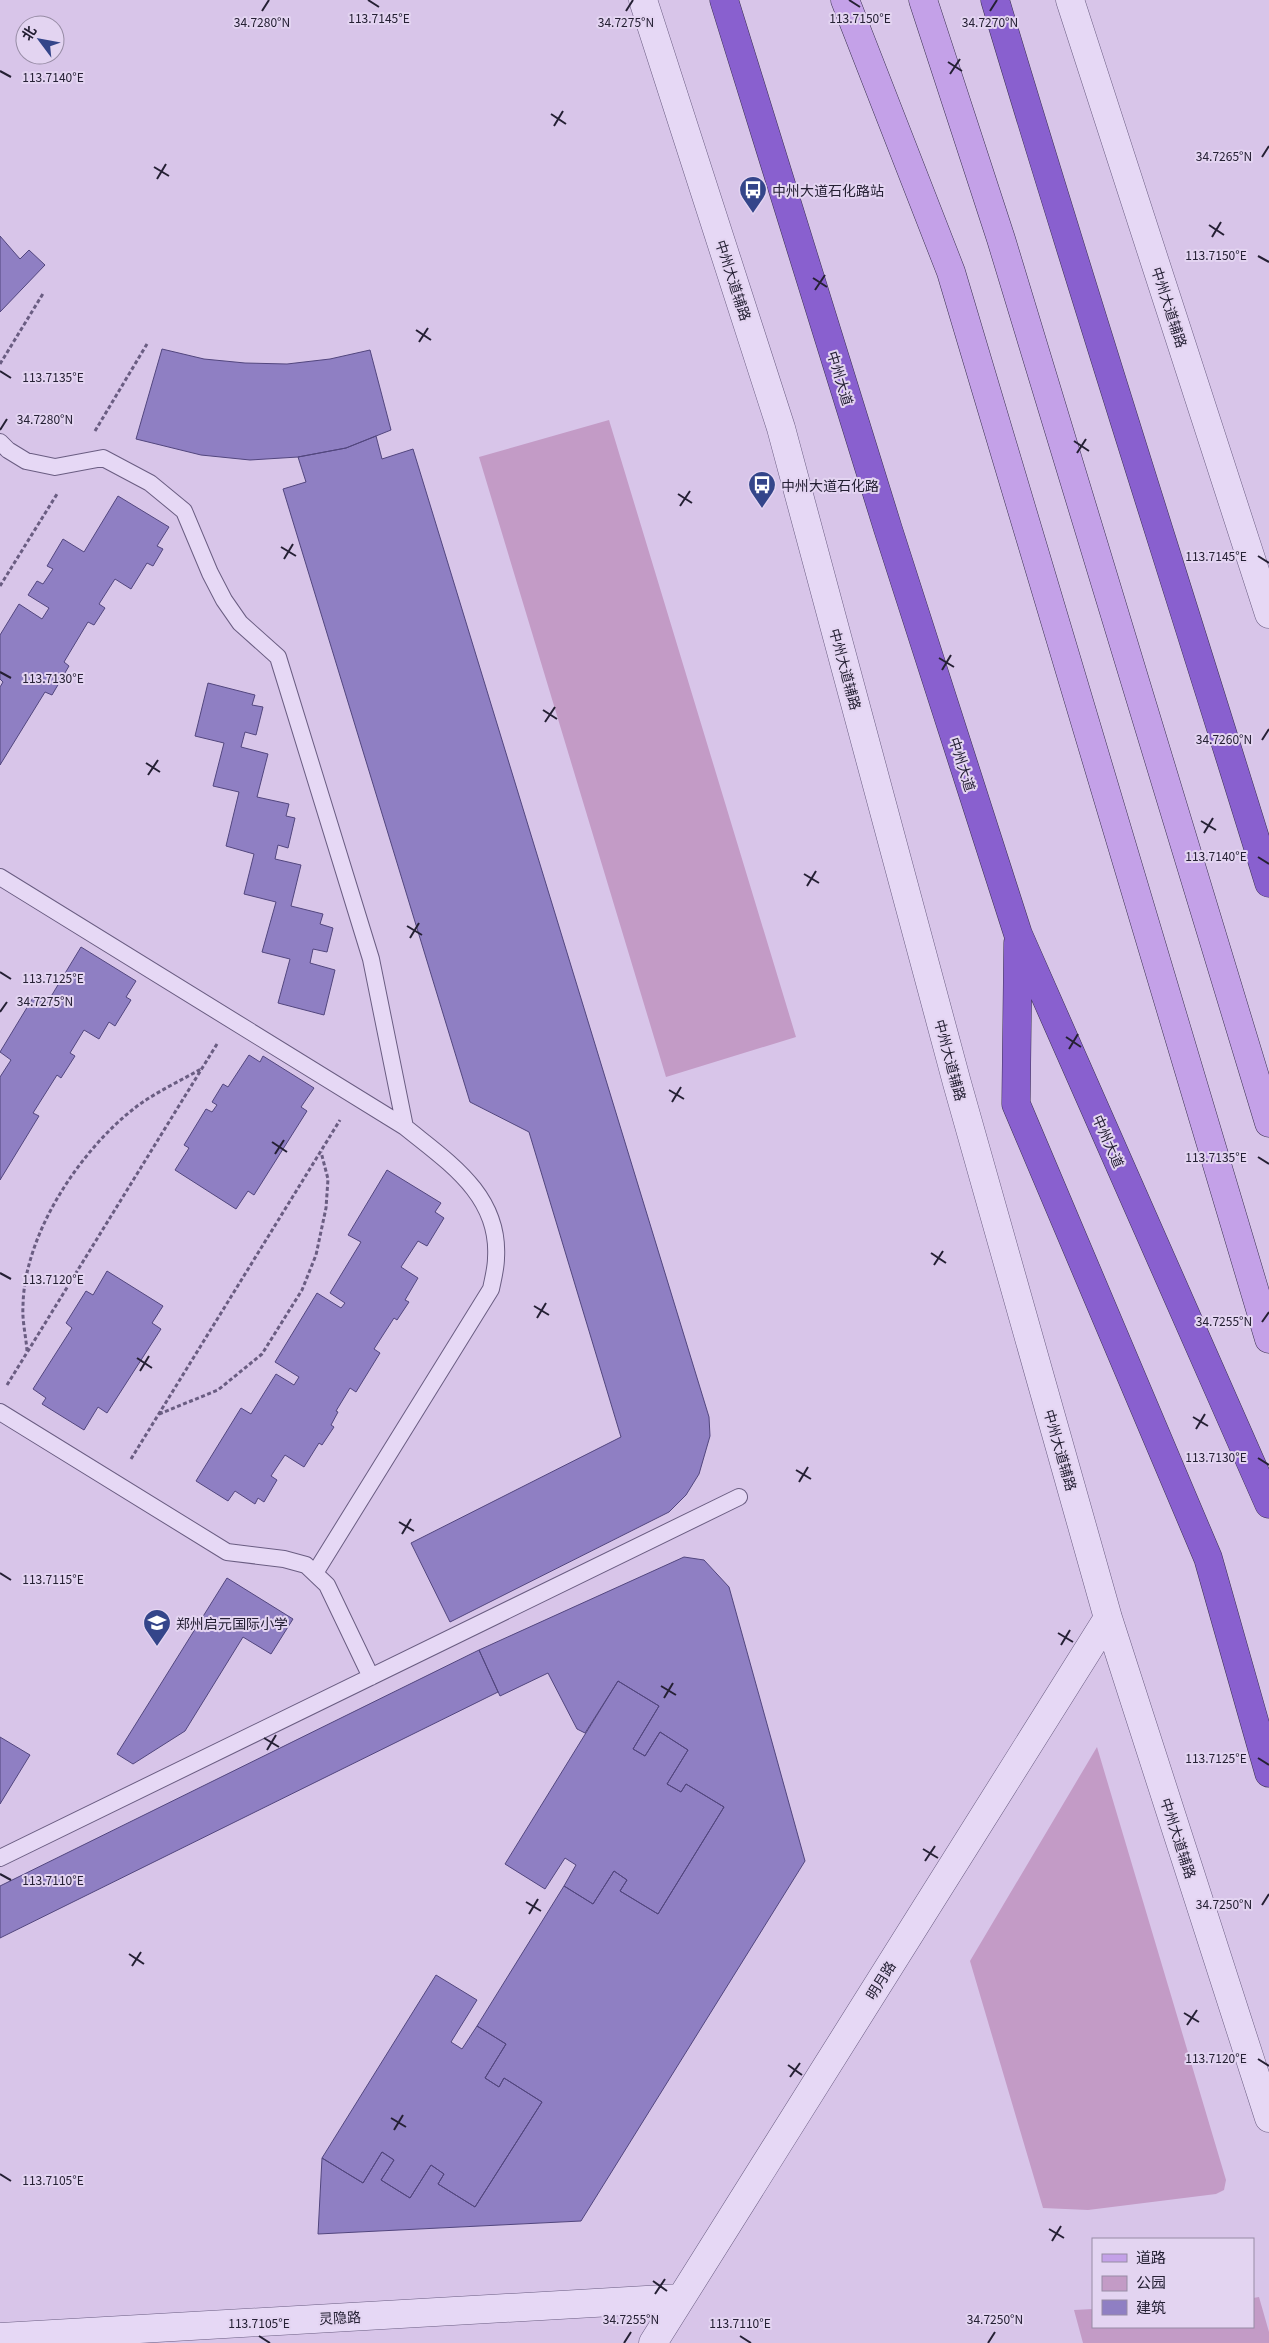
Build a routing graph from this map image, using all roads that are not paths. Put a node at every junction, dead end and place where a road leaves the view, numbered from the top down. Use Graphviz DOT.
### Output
graph roads {
  1 [pos="643,0"];
  2 [pos="724,0"];
  3 [pos="844,0"];
  4 [pos="923,0"];
  5 [pos="995,0"];
  6 [pos="1070,0"];
  7 [pos="0,442"];
  8 [pos="1269,614"];
  9 [pos="0,877"];
  10 [pos="1269,883"];
  11 [pos="1018,934"];
  12 [pos="1269,1124"];
  13 [pos="405,1127"];
  14 [pos="1269,1339"];
  15 [pos="0,1412"];
  16 [pos="739,1497"];
  17 [pos="1269,1504"];
  18 [pos="315,1573"];
  19 [pos="1108,1618"];
  20 [pos="371,1676"];
  21 [pos="1269,1773"];
  22 [pos="0,1858"];
  23 [pos="1269,2118"];
  24 [pos="681,2298"];
  25 [pos="0,2337"];
  26 [pos="653,2343"];
  1 -- 19 [label="street, 中州大道辅路"];
  2 -- 11 [label="highway, 中州大道"];
  3 -- 14 [label="main road"];
  4 -- 12 [label="main road"];
  5 -- 10 [label="highway"];
  6 -- 8 [label="street, 中州大道辅路"];
  7 -- 13 [label="lane"];
  9 -- 13 [label="lane"];
  11 -- 17 [label="highway, 中州大道"];
  11 -- 21 [label="highway"];
  13 -- 18 [label="lane"];
  15 -- 18 [label="lane"];
  16 -- 20 [label="lane"];
  18 -- 20 [label="lane"];
  19 -- 23 [label="street, 中州大道辅路"];
  19 -- 24 [label="street, 明月路"];
  20 -- 22 [label="lane"];
  24 -- 25 [label="street, 灵隐路"];
  24 -- 26 [label="street, 明月路"];
}
